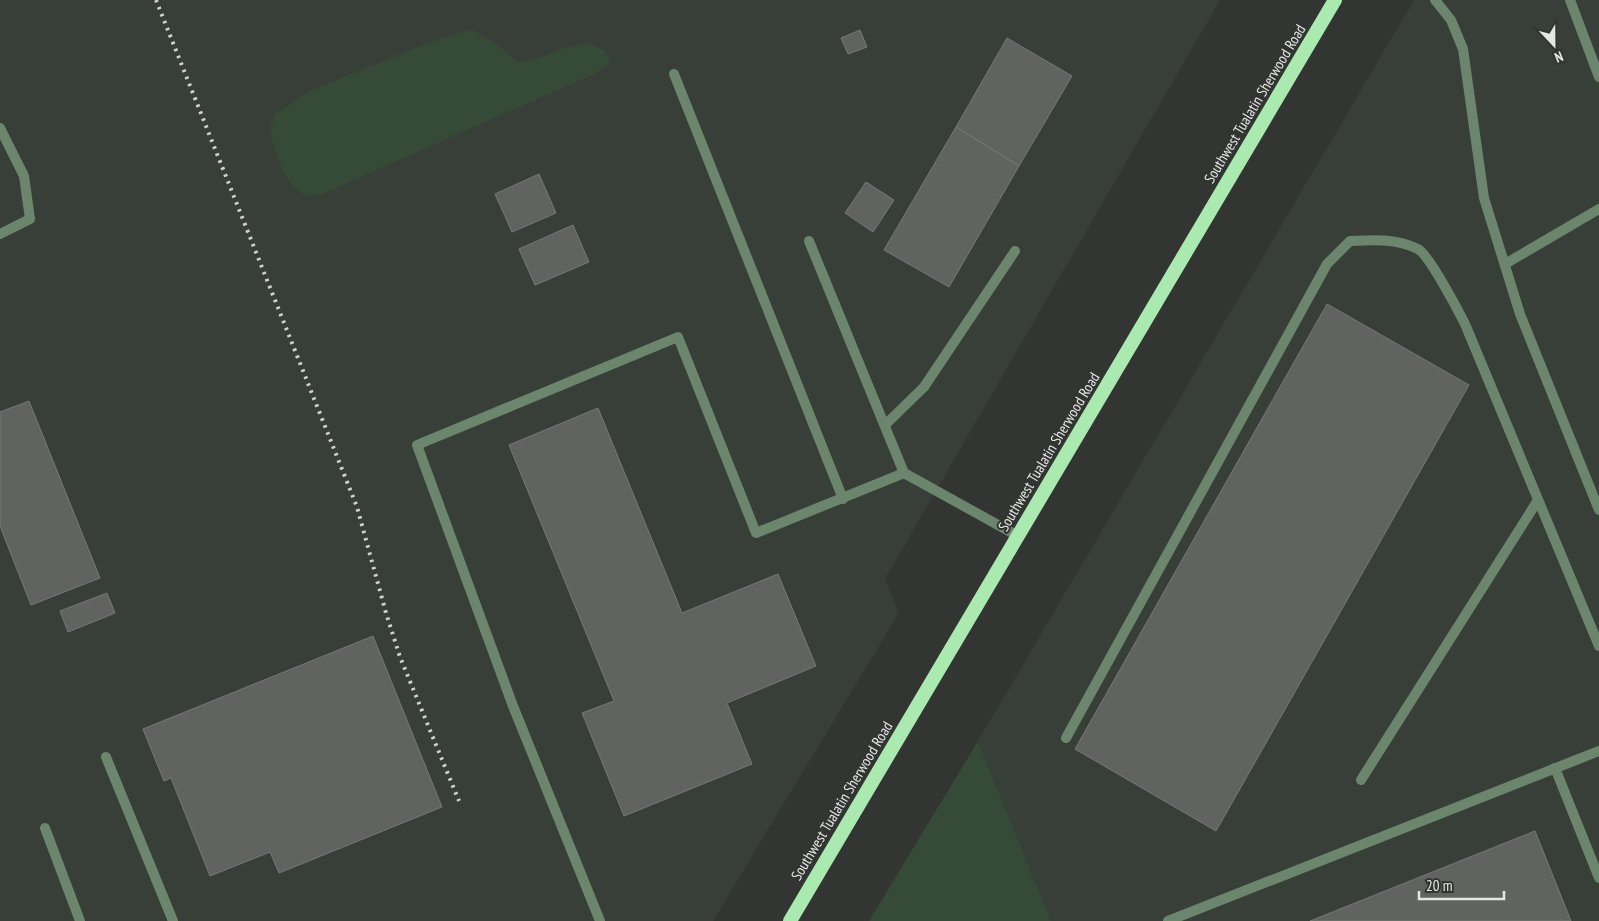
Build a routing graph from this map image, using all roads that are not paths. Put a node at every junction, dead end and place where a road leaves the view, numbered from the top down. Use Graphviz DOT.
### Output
graph roads {
  1 [pos="1335,0"];
  2 [pos="1435,0"];
  3 [pos="1570,0"];
  4 [pos="674,74"];
  5 [pos="1599,77"];
  6 [pos="0,128"];
  7 [pos="1599,209"];
  8 [pos="0,234"];
  9 [pos="810,241"];
  10 [pos="1015,251"];
  11 [pos="1505,264"];
  12 [pos="885,425"];
  13 [pos="904,473"];
  14 [pos="843,499"];
  15 [pos="1538,500"];
  16 [pos="1599,510"];
  17 [pos="1018,536"];
  18 [pos="1599,646"];
  19 [pos="1066,738"];
  20 [pos="1599,751"];
  21 [pos="106,757"];
  22 [pos="1555,768"];
  23 [pos="1361,780"];
  24 [pos="45,828"];
  25 [pos="1599,878"];
  26 [pos="80,921"];
  27 [pos="173,921"];
  28 [pos="600,921"];
  29 [pos="790,921"];
  30 [pos="1168,921"];
  1 -- 17 [label="highway, Southwest Tualatin Sherwood Road"];
  2 -- 11 [label="lane"];
  3 -- 5 [label="lane"];
  4 -- 14 [label="lane"];
  6 -- 8 [label="lane"];
  7 -- 11 [label="lane"];
  9 -- 12 [label="lane"];
  10 -- 12 [label="lane"];
  11 -- 16 [label="lane"];
  12 -- 13 [label="lane"];
  13 -- 14 [label="lane"];
  13 -- 17 [label="lane"];
  14 -- 28 [label="lane"];
  15 -- 18 [label="lane"];
  15 -- 19 [label="lane"];
  15 -- 23 [label="lane"];
  17 -- 29 [label="highway, Southwest Tualatin Sherwood Road"];
  20 -- 22 [label="lane"];
  21 -- 27 [label="lane"];
  22 -- 25 [label="lane"];
  22 -- 30 [label="lane"];
  24 -- 26 [label="lane"];
}
